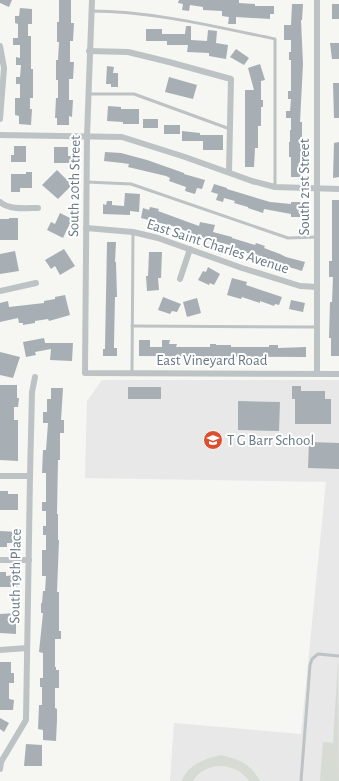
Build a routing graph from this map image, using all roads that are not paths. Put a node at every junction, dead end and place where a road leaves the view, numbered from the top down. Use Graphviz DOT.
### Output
graph roads {
  1 [pos="92,0"];
  2 [pos="317,0"];
  3 [pos="92,11"];
  4 [pos="0,46"];
  5 [pos="89,51"];
  6 [pos="88,94"];
  7 [pos="0,119"];
  8 [pos="230,129"];
  9 [pos="0,135"];
  10 [pos="87,136"];
  11 [pos="229,172"];
  12 [pos="87,182"];
  13 [pos="275,187"];
  14 [pos="317,189"];
  15 [pos="339,189"];
  16 [pos="0,202"];
  17 [pos="38,208"];
  18 [pos="86,228"];
  19 [pos="133,232"];
  20 [pos="317,237"];
  21 [pos="190,249"];
  22 [pos="180,279"];
  23 [pos="36,283"];
  24 [pos="317,287"];
  25 [pos="0,291"];
  26 [pos="132,326"];
  27 [pos="317,327"];
  28 [pos="85,373"];
  29 [pos="132,373"];
  30 [pos="317,374"];
  31 [pos="339,374"];
  32 [pos="35,376"];
  33 [pos="0,476"];
  34 [pos="30,476"];
  35 [pos="0,560"];
  36 [pos="29,560"];
  37 [pos="27,648"];
  38 [pos="0,650"];
  39 [pos="339,656"];
  40 [pos="0,769"];
  41 [pos="301,781"];
  1 -- 3 [label="street, South 20th Street"];
  2 -- 14 [label="street, South 21st Street"];
  3 -- 5 [label="street, South 20th Street"];
  3 -- 13 [label="lane"];
  4 -- 7 [label="street"];
  5 -- 6 [label="street, South 20th Street"];
  5 -- 8 [label="street"];
  6 -- 8 [label="lane"];
  6 -- 10 [label="street, South 20th Street"];
  8 -- 11 [label="street"];
  9 -- 10 [label="street"];
  10 -- 11 [label="street"];
  10 -- 12 [label="street, South 20th Street"];
  11 -- 13 [label="street"];
  12 -- 18 [label="street, South 20th Street"];
  12 -- 20 [label="lane"];
  13 -- 14 [label="street"];
  14 -- 15 [label="street"];
  14 -- 20 [label="street, South 21st Street"];
  16 -- 17 [label="street"];
  18 -- 19 [label="street, East Saint Charles Avenue"];
  18 -- 28 [label="street, South 20th Street"];
  19 -- 21 [label="street, East Saint Charles Avenue"];
  19 -- 26 [label="lane"];
  20 -- 24 [label="street, South 21st Street"];
  21 -- 22 [label="street"];
  21 -- 24 [label="street, East Saint Charles Avenue"];
  23 -- 25 [label="street"];
  24 -- 27 [label="street, South 21st Street"];
  26 -- 27 [label="lane"];
  26 -- 29 [label="lane"];
  27 -- 30 [label="street, South 21st Street"];
  28 -- 29 [label="street, East Vineyard Road"];
  29 -- 30 [label="street, East Vineyard Road"];
  30 -- 31 [label="street, East Vineyard Road"];
  32 -- 34 [label="street, South 19th Place"];
  33 -- 34 [label="street"];
  34 -- 36 [label="street, South 19th Place"];
  35 -- 36 [label="street"];
  36 -- 37 [label="street, South 19th Place"];
  37 -- 38 [label="street"];
  37 -- 40 [label="street, South 19th Place"];
  39 -- 41 [label="lane"];
}
